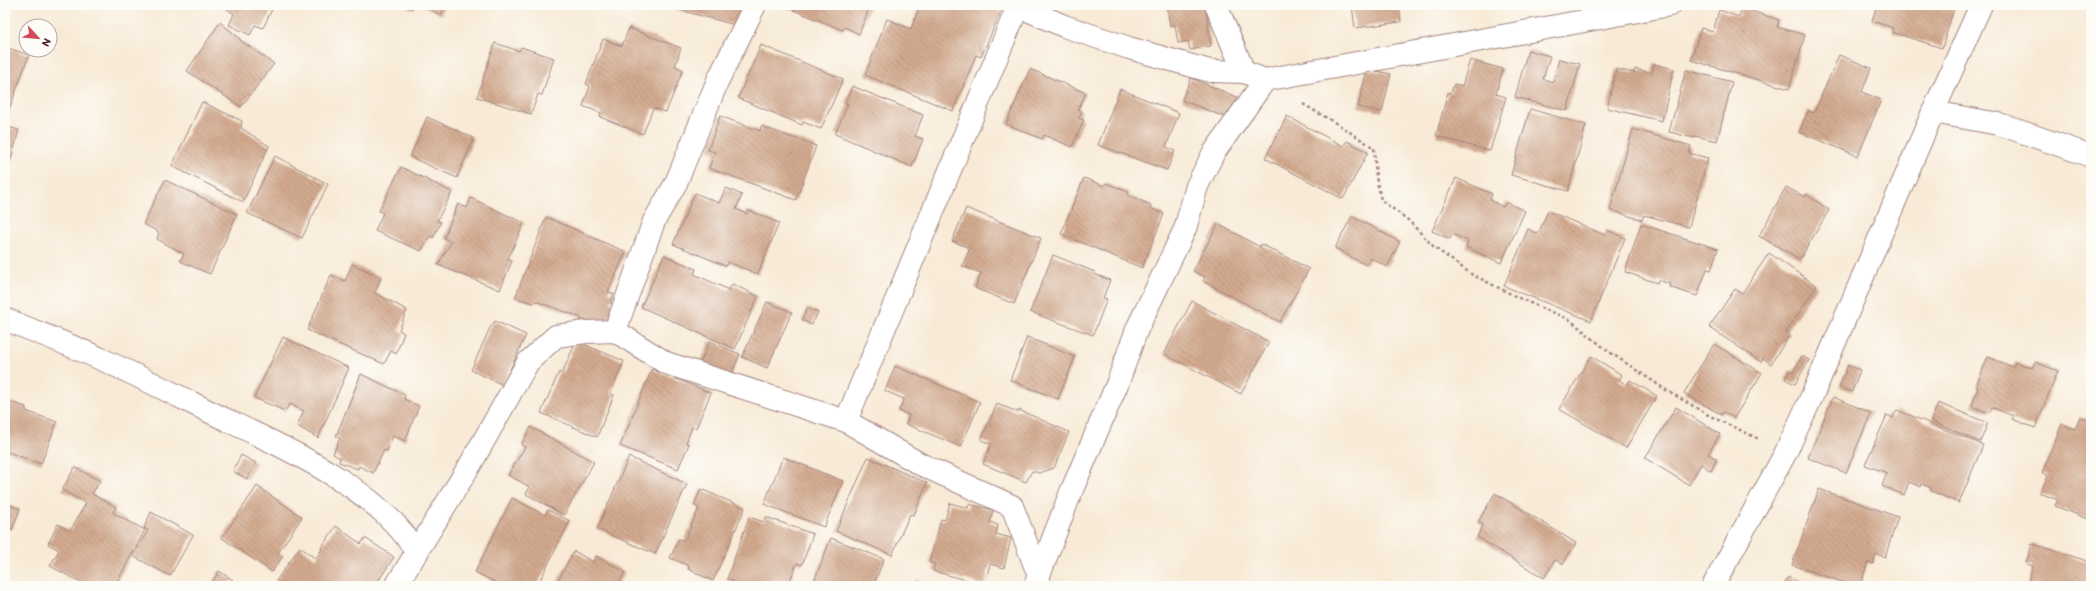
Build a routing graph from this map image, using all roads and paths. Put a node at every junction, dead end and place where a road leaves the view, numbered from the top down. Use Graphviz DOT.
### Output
graph roads {
  1 [pos="755,5"];
  2 [pos="1017,5"];
  3 [pos="1216,5"];
  4 [pos="1670,5"];
  5 [pos="1981,5"];
  6 [pos="1244,72"];
  7 [pos="1273,79"];
  8 [pos="1933,112"];
  9 [pos="2091,156"];
  10 [pos="5,319"];
  11 [pos="615,331"];
  12 [pos="846,421"];
  13 [pos="1785,454"];
  14 [pos="417,554"];
  15 [pos="1037,581"];
  16 [pos="396,586"];
  17 [pos="1713,586"];
  1 -- 11 [label="street"];
  2 -- 6 [label="street"];
  2 -- 12 [label="street"];
  3 -- 6 [label="street"];
  4 -- 7 [label="street"];
  5 -- 8 [label="street"];
  6 -- 7 [label="street"];
  7 -- 13 [label="path"];
  7 -- 15 [label="street"];
  8 -- 9 [label="street"];
  8 -- 13 [label="street"];
  10 -- 14 [label="street"];
  11 -- 12 [label="street"];
  11 -- 14 [label="street"];
  12 -- 15 [label="street"];
  13 -- 17 [label="street"];
  14 -- 16 [label="street"];
}
